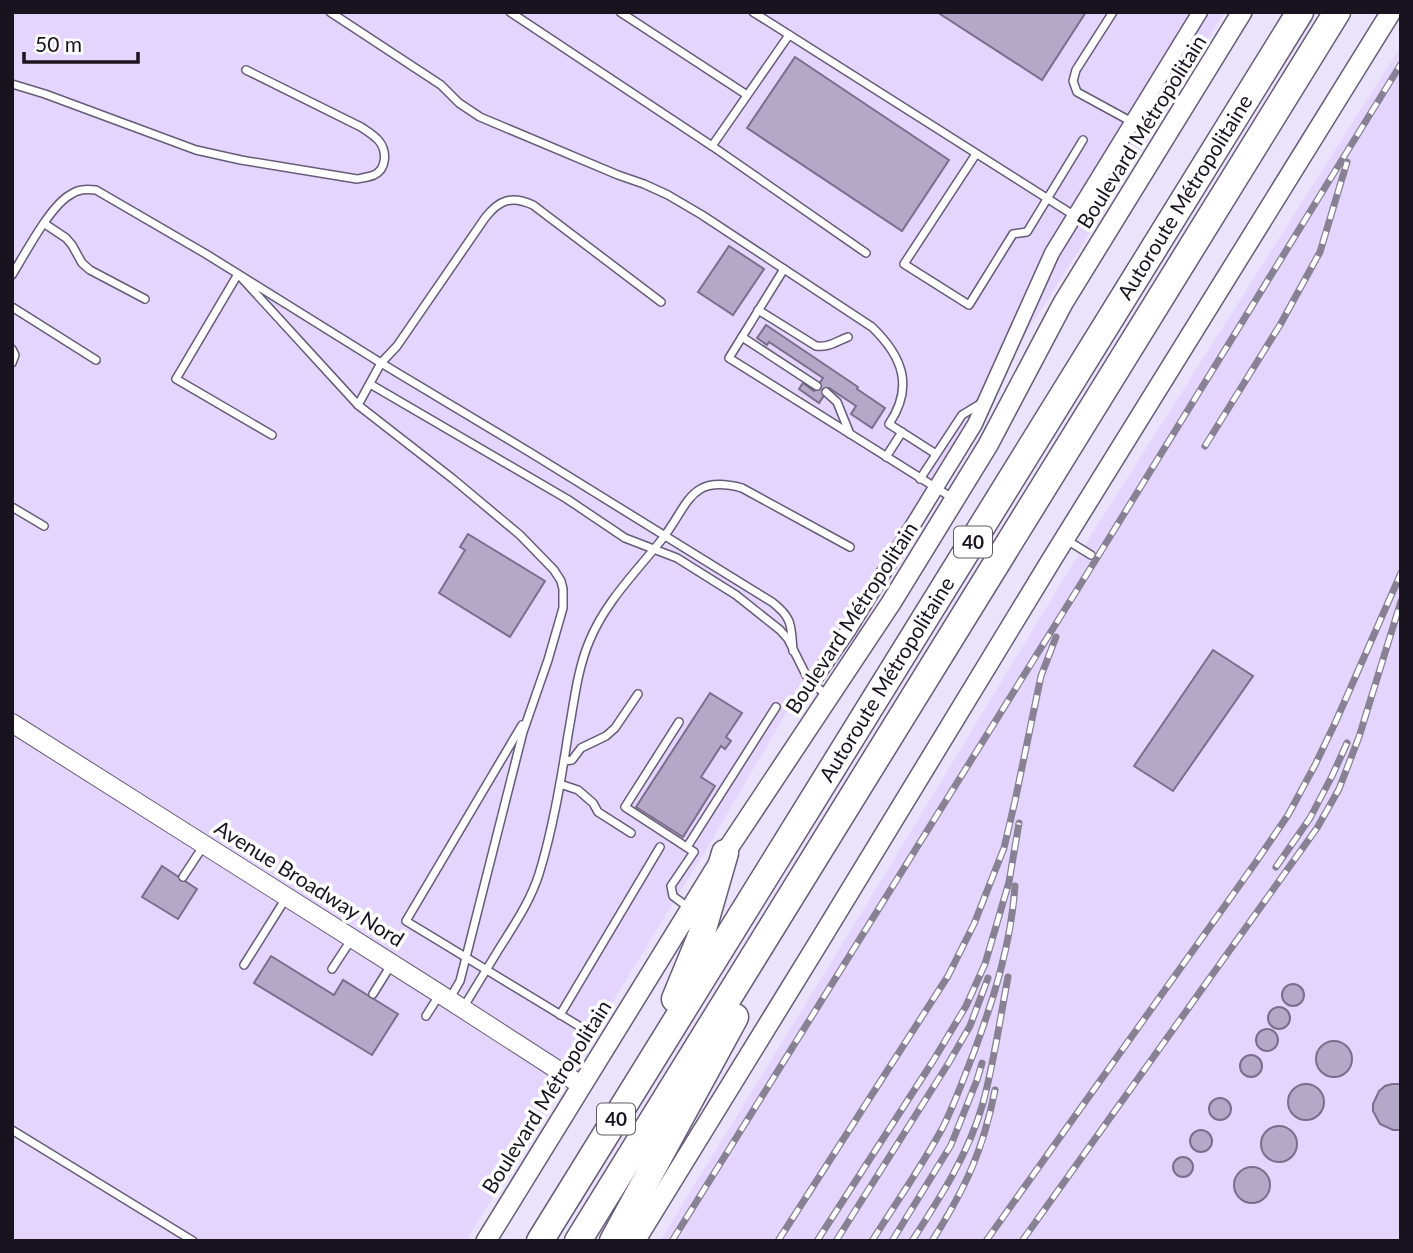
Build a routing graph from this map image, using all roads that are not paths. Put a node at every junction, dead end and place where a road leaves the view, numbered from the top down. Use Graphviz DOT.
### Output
graph roads {
  1 [pos="330,12"];
  2 [pos="510,12"];
  3 [pos="620,12"];
  4 [pos="753,12"];
  5 [pos="1113,12"];
  6 [pos="1200,12"];
  7 [pos="1242,12"];
  8 [pos="1300,12"];
  9 [pos="1337,12"];
  10 [pos="1391,12"];
  11 [pos="789,35"];
  12 [pos="246,70"];
  13 [pos="12,84"];
  14 [pos="747,95"];
  15 [pos="1132,122"];
  16 [pos="1083,140"];
  17 [pos="712,146"];
  18 [pos="976,154"];
  19 [pos="1047,199"];
  20 [pos="1075,216"];
  21 [pos="45,224"];
  22 [pos="866,253"];
  23 [pos="784,269"];
  24 [pos="238,274"];
  25 [pos="12,275"];
  26 [pos="145,299"];
  27 [pos="661,302"];
  28 [pos="12,307"];
  29 [pos="758,310"];
  30 [pos="742,337"];
  31 [pos="848,337"];
  32 [pos="12,349"];
  33 [pos="96,360"];
  34 [pos="12,363"];
  35 [pos="381,363"];
  36 [pos="370,384"];
  37 [pos="817,386"];
  38 [pos="826,392"];
  39 [pos="987,400"];
  40 [pos="358,405"];
  41 [pos="902,432"];
  42 [pos="272,435"];
  43 [pos="850,435"];
  44 [pos="936,454"];
  45 [pos="886,457"];
  46 [pos="920,479"];
  47 [pos="936,488"];
  48 [pos="955,500"];
  49 [pos="12,507"];
  50 [pos="44,526"];
  51 [pos="665,536"];
  52 [pos="1065,539"];
  53 [pos="850,547"];
  54 [pos="654,549"];
  55 [pos="1091,555"];
  56 [pos="793,651"];
  57 [pos="812,683"];
  58 [pos="638,694"];
  59 [pos="829,697"];
  60 [pos="776,707"];
  61 [pos="529,713"];
  62 [pos="679,722"];
  63 [pos="12,723"];
  64 [pos="564,761"];
  65 [pos="871,766"];
  66 [pos="560,784"];
  67 [pos="631,833"];
  68 [pos="204,844"];
  69 [pos="660,847"];
  70 [pos="687,847"];
  71 [pos="725,853"];
  72 [pos="183,877"];
  73 [pos="287,897"];
  74 [pos="691,908"];
  75 [pos="352,938"];
  76 [pos="465,957"];
  77 [pos="392,964"];
  78 [pos="244,965"];
  79 [pos="332,969"];
  80 [pos="486,970"];
  81 [pos="373,995"];
  82 [pos="450,1001"];
  83 [pos="560,1015"];
  84 [pos="426,1016"];
  85 [pos="579,1026"];
  86 [pos="645,1072"];
  87 [pos="581,1085"];
  88 [pos="12,1130"];
  89 [pos="192,1241"];
  90 [pos="486,1241"];
  91 [pos="540,1241"];
  92 [pos="578,1241"];
  93 [pos="613,1241"];
  94 [pos="635,1241"];
  1 -- 23 [label="lane"];
  2 -- 17 [label="lane"];
  3 -- 14 [label="lane"];
  4 -- 11 [label="lane"];
  5 -- 15 [label="lane"];
  6 -- 15 [label="street, Boulevard Métropolitain"];
  7 -- 48 [label="main road, Boulevard Métropolitain"];
  8 -- 86 [label="highway, Autoroute Métropolitaine / 40"];
  9 -- 65 [label="highway, Autoroute Métropolitaine / 40"];
  10 -- 52 [label="main road"];
  11 -- 14 [label="lane"];
  11 -- 18 [label="lane"];
  12 -- 13 [label="lane"];
  14 -- 17 [label="lane"];
  15 -- 20 [label="street, Boulevard Métropolitain"];
  16 -- 19 [label="lane"];
  17 -- 22 [label="lane"];
  18 -- 19 [label="lane"];
  18 -- 19 [label="lane"];
  19 -- 20 [label="lane"];
  20 -- 39 [label="street, Boulevard Métropolitain"];
  21 -- 24 [label="lane"];
  21 -- 25 [label="lane"];
  21 -- 26 [label="lane"];
  23 -- 29 [label="lane"];
  23 -- 41 [label="lane"];
  24 -- 35 [label="lane"];
  24 -- 40 [label="lane"];
  24 -- 42 [label="lane"];
  27 -- 35 [label="lane"];
  28 -- 33 [label="lane"];
  29 -- 30 [label="lane"];
  29 -- 31 [label="lane"];
  30 -- 37 [label="lane"];
  30 -- 43 [label="lane"];
  32 -- 34 [label="lane"];
  35 -- 36 [label="lane"];
  35 -- 51 [label="lane"];
  36 -- 40 [label="lane"];
  36 -- 54 [label="lane"];
  38 -- 43 [label="lane"];
  39 -- 44 [label="lane"];
  39 -- 47 [label="street, Boulevard Métropolitain"];
  40 -- 61 [label="lane"];
  41 -- 44 [label="lane"];
  41 -- 45 [label="lane"];
  43 -- 45 [label="lane"];
  44 -- 46 [label="lane"];
  45 -- 46 [label="lane"];
  46 -- 47 [label="lane"];
  47 -- 48 [label="lane"];
  47 -- 57 [label="street, Boulevard Métropolitain"];
  48 -- 59 [label="main road, Boulevard Métropolitain"];
  49 -- 50 [label="lane"];
  51 -- 53 [label="lane"];
  51 -- 54 [label="lane"];
  51 -- 56 [label="lane"];
  52 -- 55 [label="lane"];
  52 -- 94 [label="main road"];
  54 -- 56 [label="lane"];
  54 -- 64 [label="lane"];
  56 -- 57 [label="lane"];
  57 -- 59 [label="lane"];
  58 -- 64 [label="lane"];
  59 -- 71 [label="main road, Boulevard Métropolitain"];
  60 -- 70 [label="lane"];
  61 -- 76 [label="lane"];
  61 -- 76 [label="lane"];
  62 -- 70 [label="lane"];
  63 -- 68 [label="street, Avenue Broadway Nord"];
  64 -- 66 [label="lane"];
  65 -- 92 [label="highway, Autoroute Métropolitaine / 40"];
  65 -- 93 [label="highway"];
  66 -- 67 [label="lane"];
  66 -- 80 [label="lane"];
  68 -- 72 [label="lane"];
  68 -- 73 [label="street, Avenue Broadway Nord"];
  69 -- 83 [label="lane"];
  70 -- 74 [label="lane"];
  71 -- 74 [label="main road, Boulevard Métropolitain"];
  71 -- 86 [label="highway"];
  73 -- 75 [label="street, Avenue Broadway Nord"];
  73 -- 78 [label="lane"];
  74 -- 87 [label="main road, Boulevard Métropolitain"];
  75 -- 77 [label="street, Avenue Broadway Nord"];
  75 -- 79 [label="lane"];
  76 -- 80 [label="lane"];
  76 -- 82 [label="lane"];
  77 -- 81 [label="lane"];
  77 -- 82 [label="street, Avenue Broadway Nord"];
  80 -- 82 [label="lane"];
  80 -- 83 [label="lane"];
  82 -- 84 [label="lane"];
  82 -- 87 [label="street, Avenue Broadway Nord"];
  83 -- 85 [label="lane"];
  86 -- 91 [label="highway, Autoroute Métropolitaine / 40"];
  87 -- 90 [label="main road, Boulevard Métropolitain"];
  88 -- 89 [label="lane"];
}
